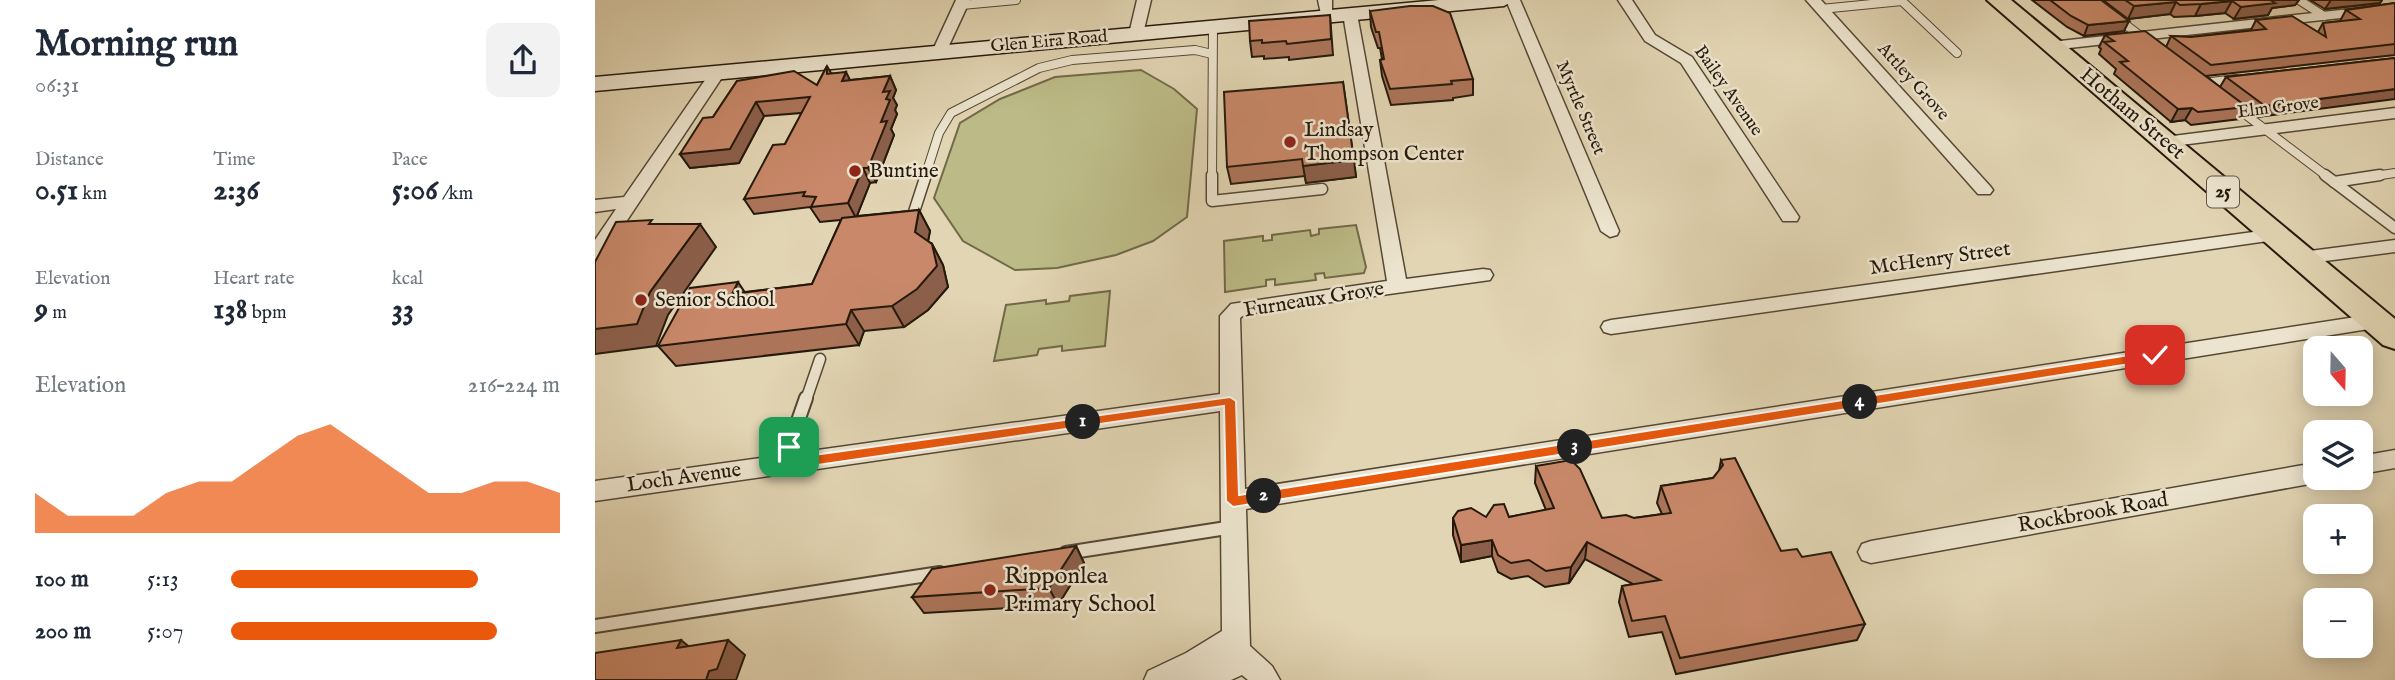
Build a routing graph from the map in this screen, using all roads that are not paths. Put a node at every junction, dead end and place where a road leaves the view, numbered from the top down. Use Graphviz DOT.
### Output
graph roads {
  1 [pos="1016,0"];
  2 [pos="1504,0"];
  3 [pos="1513,0"];
  4 [pos="1625,0"];
  5 [pos="1902,0"];
  6 [pos="1997,0"];
  7 [pos="2093,0"];
  8 [pos="2299,0"];
  9 [pos="1143,4"];
  10 [pos="1817,4"];
  11 [pos="961,7"];
  12 [pos="2395,8"];
  13 [pos="1336,9"];
  14 [pos="2324,16"];
  15 [pos="1213,27"];
  16 [pos="1141,34"];
  17 [pos="2147,40"];
  18 [pos="2051,46"];
  19 [pos="945,52"];
  20 [pos="1957,53"];
  21 [pos="1212,54"];
  22 [pos="717,73"];
  23 [pos="2193,75"];
  24 [pos="2244,78"];
  25 [pos="2203,83"];
  26 [pos="595,84"];
  27 [pos="2213,91"];
  28 [pos="2224,98"];
  29 [pos="2395,113"];
  30 [pos="2265,129"];
  31 [pos="2165,142"];
  32 [pos="2395,173"];
  33 [pos="2334,181"];
  34 [pos="1322,189"];
  35 [pos="1985,190"];
  36 [pos="631,202"];
  37 [pos="595,206"];
  38 [pos="1790,217"];
  39 [pos="911,221"];
  40 [pos="2395,228"];
  41 [pos="1610,231"];
  42 [pos="2275,235"];
  43 [pos="2395,246"];
  44 [pos="595,254"];
  45 [pos="2302,258"];
  46 [pos="1483,275"];
  47 [pos="1398,287"];
  48 [pos="1611,327"];
  49 [pos="2385,329"];
  50 [pos="820,359"];
  51 [pos="1230,401"];
  52 [pos="2395,459"];
  53 [pos="2373,463"];
  54 [pos="783,464"];
  55 [pos="2303,475"];
  56 [pos="595,491"];
  57 [pos="1233,514"];
  58 [pos="1871,552"];
  59 [pos="1047,556"];
  60 [pos="951,571"];
  61 [pos="595,626"];
  62 [pos="1239,650"];
  63 [pos="1158,680"];
  64 [pos="1200,680"];
  65 [pos="1266,680"];
  1 -- 11 [label="lane"];
  2 -- 13 [label="main road, Glen Eira Road"];
  3 -- 41 [label="street, Myrtle Street"];
  4 -- 38 [label="street, Bailey Avenue"];
  5 -- 10 [label="lane"];
  5 -- 20 [label="lane"];
  6 -- 18 [label="main road, Hotham Street / 25"];
  7 -- 17 [label="lane"];
  8 -- 14 [label="lane"];
  9 -- 16 [label="street"];
  10 -- 35 [label="street, Attley Grove"];
  11 -- 19 [label="street"];
  12 -- 14 [label="street"];
  13 -- 15 [label="main road, Glen Eira Road"];
  13 -- 47 [label="street"];
  14 -- 17 [label="street"];
  15 -- 16 [label="main road, Glen Eira Road"];
  15 -- 21 [label="lane"];
  16 -- 19 [label="main road, Glen Eira Road"];
  17 -- 18 [label="street"];
  18 -- 31 [label="main road, Hotham Street / 25"];
  19 -- 22 [label="main road, Glen Eira Road"];
  21 -- 34 [label="lane"];
  21 -- 39 [label="lane"];
  22 -- 26 [label="main road, Glen Eira Road"];
  22 -- 36 [label="street"];
  23 -- 25 [label="lane"];
  24 -- 25 [label="lane"];
  25 -- 27 [label="lane"];
  28 -- 30 [label="lane"];
  29 -- 30 [label="street, Elm Grove"];
  30 -- 31 [label="street, Elm Grove"];
  30 -- 33 [label="lane"];
  31 -- 42 [label="main road, Hotham Street / 25"];
  32 -- 33 [label="lane"];
  33 -- 40 [label="lane"];
  36 -- 37 [label="street"];
  36 -- 44 [label="street"];
  42 -- 45 [label="main road, Hotham Street / 25"];
  42 -- 48 [label="street, McHenry Street"];
  43 -- 45 [label="street"];
  45 -- 49 [label="main road, Hotham Street / 25"];
  46 -- 47 [label="street, Furneaux Grove"];
  47 -- 51 [label="street, Furneaux Grove"];
  49 -- 57 [label="street"];
  50 -- 54 [label="lane"];
  51 -- 54 [label="street, Loch Avenue"];
  51 -- 57 [label="street, Furneaux Grove"];
  52 -- 53 [label="street"];
  54 -- 56 [label="street, Loch Avenue"];
  55 -- 58 [label="street, Rockbrook Road"];
  57 -- 59 [label="lane"];
  57 -- 62 [label="street, Furneaux Grove"];
  60 -- 61 [label="lane"];
  62 -- 63 [label="street"];
  62 -- 64 [label="street"];
  62 -- 65 [label="street"];
}
